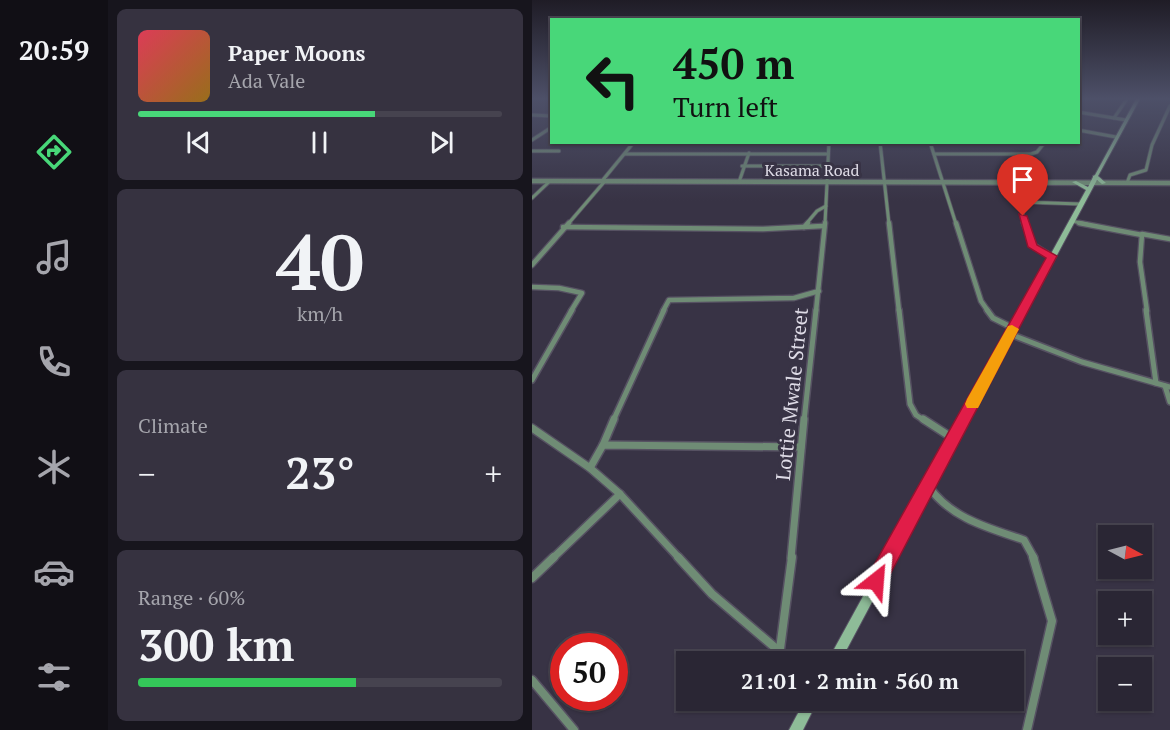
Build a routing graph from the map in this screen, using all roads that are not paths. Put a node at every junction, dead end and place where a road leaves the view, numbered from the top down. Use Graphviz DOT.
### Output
graph roads {
  1 [pos="1095,133"];
  2 [pos="1119,133"];
  3 [pos="1158,133"];
  4 [pos="1117,137"];
  5 [pos="632,144"];
  6 [pos="829,144"];
  7 [pos="880,144"];
  8 [pos="931,144"];
  9 [pos="1043,144"];
  10 [pos="532,151"];
  11 [pos="559,151"];
  12 [pos="749,153"];
  13 [pos="625,154"];
  14 [pos="828,154"];
  15 [pos="934,154"];
  16 [pos="742,166"];
  17 [pos="827,166"];
  18 [pos="1095,176"];
  19 [pos="532,181"];
  20 [pos="550,181"];
  21 [pos="603,182"];
  22 [pos="739,182"];
  23 [pos="828,182"];
  24 [pos="885,182"];
  25 [pos="944,182"];
  26 [pos="1018,182"];
  27 [pos="1074,182"];
  28 [pos="1091,182"];
  29 [pos="1104,183"];
  30 [pos="1127,183"];
  31 [pos="1170,183"];
  32 [pos="1088,189"];
  33 [pos="532,198"];
  34 [pos="1021,202"];
  35 [pos="1080,204"];
  36 [pos="826,206"];
  37 [pos="1071,221"];
  38 [pos="823,226"];
  39 [pos="563,227"];
  40 [pos="804,227"];
  41 [pos="1142,235"];
  42 [pos="1170,239"];
  43 [pos="1051,256"];
  44 [pos="532,265"];
  45 [pos="532,287"];
  46 [pos="819,291"];
  47 [pos="1012,331"];
  48 [pos="532,380"];
  49 [pos="1156,383"];
  50 [pos="1167,386"];
  51 [pos="1170,402"];
  52 [pos="532,428"];
  53 [pos="954,439"];
  54 [pos="603,445"];
  55 [pos="801,447"];
  56 [pos="590,468"];
  57 [pos="928,486"];
  58 [pos="620,494"];
  59 [pos="532,578"];
  60 [pos="780,649"];
  61 [pos="838,651"];
  62 [pos="532,680"];
  63 [pos="806,711"];
  64 [pos="574,730"];
  65 [pos="796,730"];
  66 [pos="1027,730"];
  1 -- 4 [label="street"];
  2 -- 4 [label="main road"];
  3 -- 30 [label="street"];
  4 -- 18 [label="main road"];
  5 -- 13 [label="street"];
  6 -- 14 [label="street, Lottie Mwale Street"];
  7 -- 24 [label="street"];
  8 -- 15 [label="street"];
  9 -- 15 [label="street"];
  10 -- 11 [label="street"];
  12 -- 13 [label="street"];
  12 -- 14 [label="street"];
  12 -- 16 [label="street"];
  13 -- 21 [label="street"];
  14 -- 17 [label="street, Lottie Mwale Street"];
  15 -- 25 [label="street"];
  16 -- 17 [label="street"];
  16 -- 22 [label="street"];
  17 -- 23 [label="street, Lottie Mwale Street"];
  18 -- 28 [label="main road"];
  18 -- 29 [label="main road"];
  19 -- 20 [label="street, Kasama Road"];
  20 -- 21 [label="street, Kasama Road"];
  20 -- 33 [label="street"];
  21 -- 22 [label="street, Kasama Road"];
  21 -- 39 [label="street"];
  22 -- 23 [label="street, Kasama Road"];
  23 -- 24 [label="street, Kasama Road"];
  23 -- 36 [label="street, Lottie Mwale Street"];
  24 -- 25 [label="street, Kasama Road"];
  24 -- 53 [label="street"];
  25 -- 26 [label="street, Kasama Road"];
  25 -- 47 [label="street"];
  26 -- 27 [label="street, Kasama Road"];
  26 -- 34 [label="street"];
  27 -- 28 [label="street, Kasama Road"];
  27 -- 32 [label="main road"];
  28 -- 29 [label="street, Kasama Road"];
  28 -- 32 [label="main road"];
  29 -- 30 [label="street, Kasama Road"];
  30 -- 31 [label="street, Kasama Road"];
  32 -- 35 [label="main road"];
  34 -- 35 [label="street"];
  34 -- 43 [label="street"];
  35 -- 37 [label="main road"];
  36 -- 38 [label="street, Lottie Mwale Street"];
  36 -- 40 [label="street"];
  37 -- 41 [label="street"];
  37 -- 43 [label="main road"];
  38 -- 40 [label="street"];
  38 -- 46 [label="street, Lottie Mwale Street"];
  39 -- 40 [label="street"];
  39 -- 44 [label="street"];
  41 -- 42 [label="street"];
  41 -- 49 [label="street"];
  43 -- 47 [label="main road"];
  45 -- 48 [label="street"];
  46 -- 54 [label="street"];
  46 -- 55 [label="street, Lottie Mwale Street"];
  47 -- 49 [label="street"];
  47 -- 53 [label="main road"];
  49 -- 50 [label="street"];
  50 -- 51 [label="street"];
  52 -- 56 [label="street"];
  53 -- 57 [label="main road"];
  54 -- 55 [label="street"];
  54 -- 56 [label="street"];
  55 -- 60 [label="street, Lottie Mwale Street"];
  56 -- 58 [label="street"];
  57 -- 61 [label="main road"];
  57 -- 66 [label="street"];
  58 -- 59 [label="street"];
  58 -- 60 [label="street"];
  62 -- 64 [label="street"];
  63 -- 65 [label="main road"];
}
